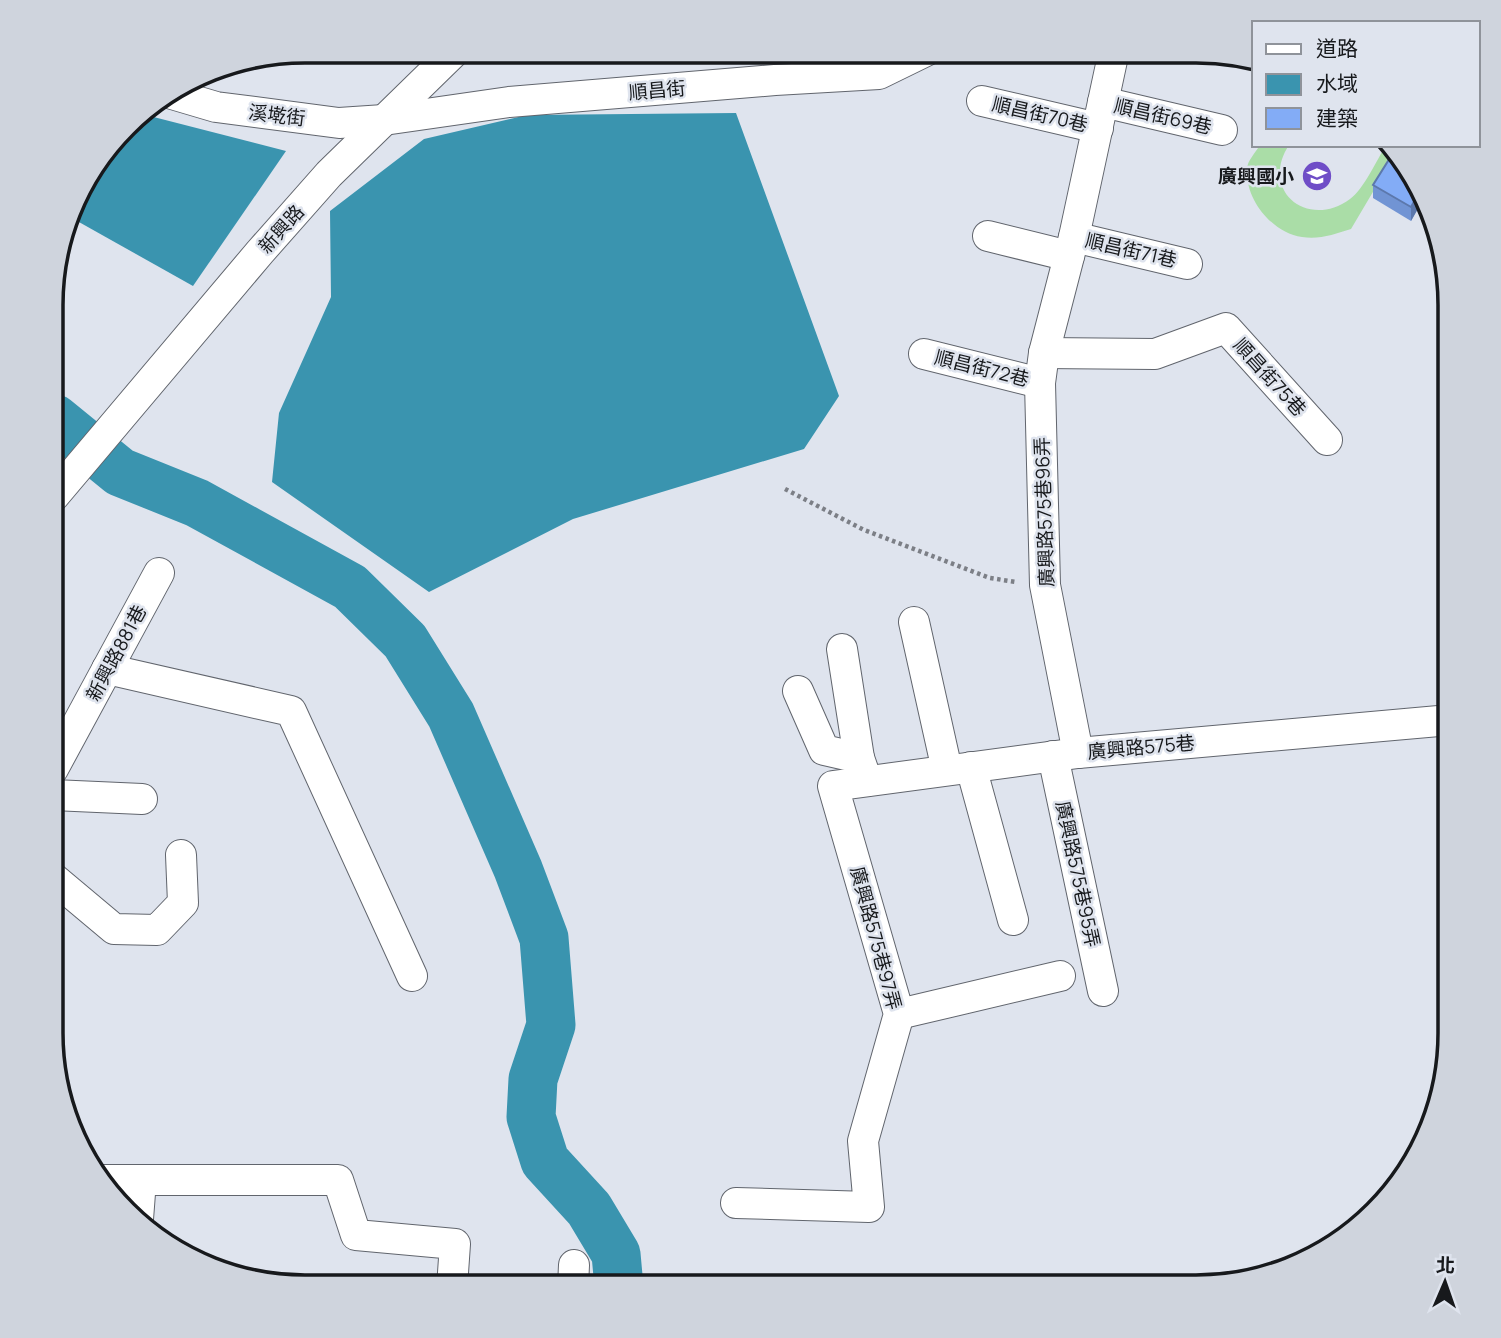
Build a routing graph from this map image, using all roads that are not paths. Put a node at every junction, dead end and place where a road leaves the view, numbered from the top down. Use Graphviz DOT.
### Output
graph roads {
  1 [pos="442,63"];
  2 [pos="900,64"];
  3 [pos="1107,64"];
  4 [pos="181,97"];
  5 [pos="982,101"];
  6 [pos="1101,115"];
  7 [pos="384,120"];
  8 [pos="1222,130"];
  9 [pos="988,236"];
  10 [pos="1072,246"];
  11 [pos="1187,264"];
  12 [pos="1044,353"];
  13 [pos="924,354"];
  14 [pos="1040,383"];
  15 [pos="1327,440"];
  16 [pos="63,485"];
  17 [pos="159,573"];
  18 [pos="914,622"];
  19 [pos="842,649"];
  20 [pos="107,669"];
  21 [pos="798,691"];
  22 [pos="1438,721"];
  23 [pos="64,749"];
  24 [pos="1066,755"];
  25 [pos="863,769"];
  26 [pos="959,769"];
  27 [pos="834,786"];
  28 [pos="64,795"];
  29 [pos="142,799"];
  30 [pos="181,855"];
  31 [pos="64,887"];
  32 [pos="1013,920"];
  33 [pos="412,976"];
  34 [pos="1059,976"];
  35 [pos="1103,991"];
  36 [pos="898,1014"];
  37 [pos="114,1180"];
  38 [pos="141,1180"];
  39 [pos="736,1203"];
  40 [pos="139,1208"];
  41 [pos="453,1275"];
  1 -- 7 [label="street, 新興路"];
  2 -- 7 [label="street, 順昌街"];
  3 -- 6 [label="street"];
  4 -- 7 [label="street, 溪墘街"];
  5 -- 6 [label="street, 順昌街70巷"];
  6 -- 8 [label="street, 順昌街69巷"];
  6 -- 10 [label="street"];
  7 -- 16 [label="street, 新興路"];
  9 -- 10 [label="street"];
  10 -- 11 [label="street, 順昌街71巷"];
  10 -- 12 [label="street"];
  12 -- 14 [label="street, 廣興路575巷96弄"];
  12 -- 15 [label="street, 順昌街75巷"];
  13 -- 14 [label="street, 順昌街72巷"];
  14 -- 24 [label="street, 廣興路575巷96弄"];
  17 -- 20 [label="street, 新興路881巷"];
  18 -- 26 [label="street"];
  19 -- 25 [label="street"];
  20 -- 23 [label="street, 新興路881巷"];
  20 -- 33 [label="street"];
  21 -- 25 [label="street"];
  22 -- 24 [label="street, 廣興路575巷"];
  24 -- 26 [label="street, 廣興路575巷"];
  24 -- 35 [label="street, 廣興路575巷95弄"];
  25 -- 26 [label="street, 廣興路575巷"];
  25 -- 27 [label="street, 廣興路575巷"];
  26 -- 32 [label="street"];
  27 -- 36 [label="street, 廣興路575巷97弄"];
  28 -- 29 [label="street"];
  30 -- 31 [label="street"];
  34 -- 36 [label="street"];
  36 -- 39 [label="street, 廣興路575巷97弄"];
  37 -- 38 [label="street"];
  38 -- 40 [label="street"];
  38 -- 41 [label="street"];
}
